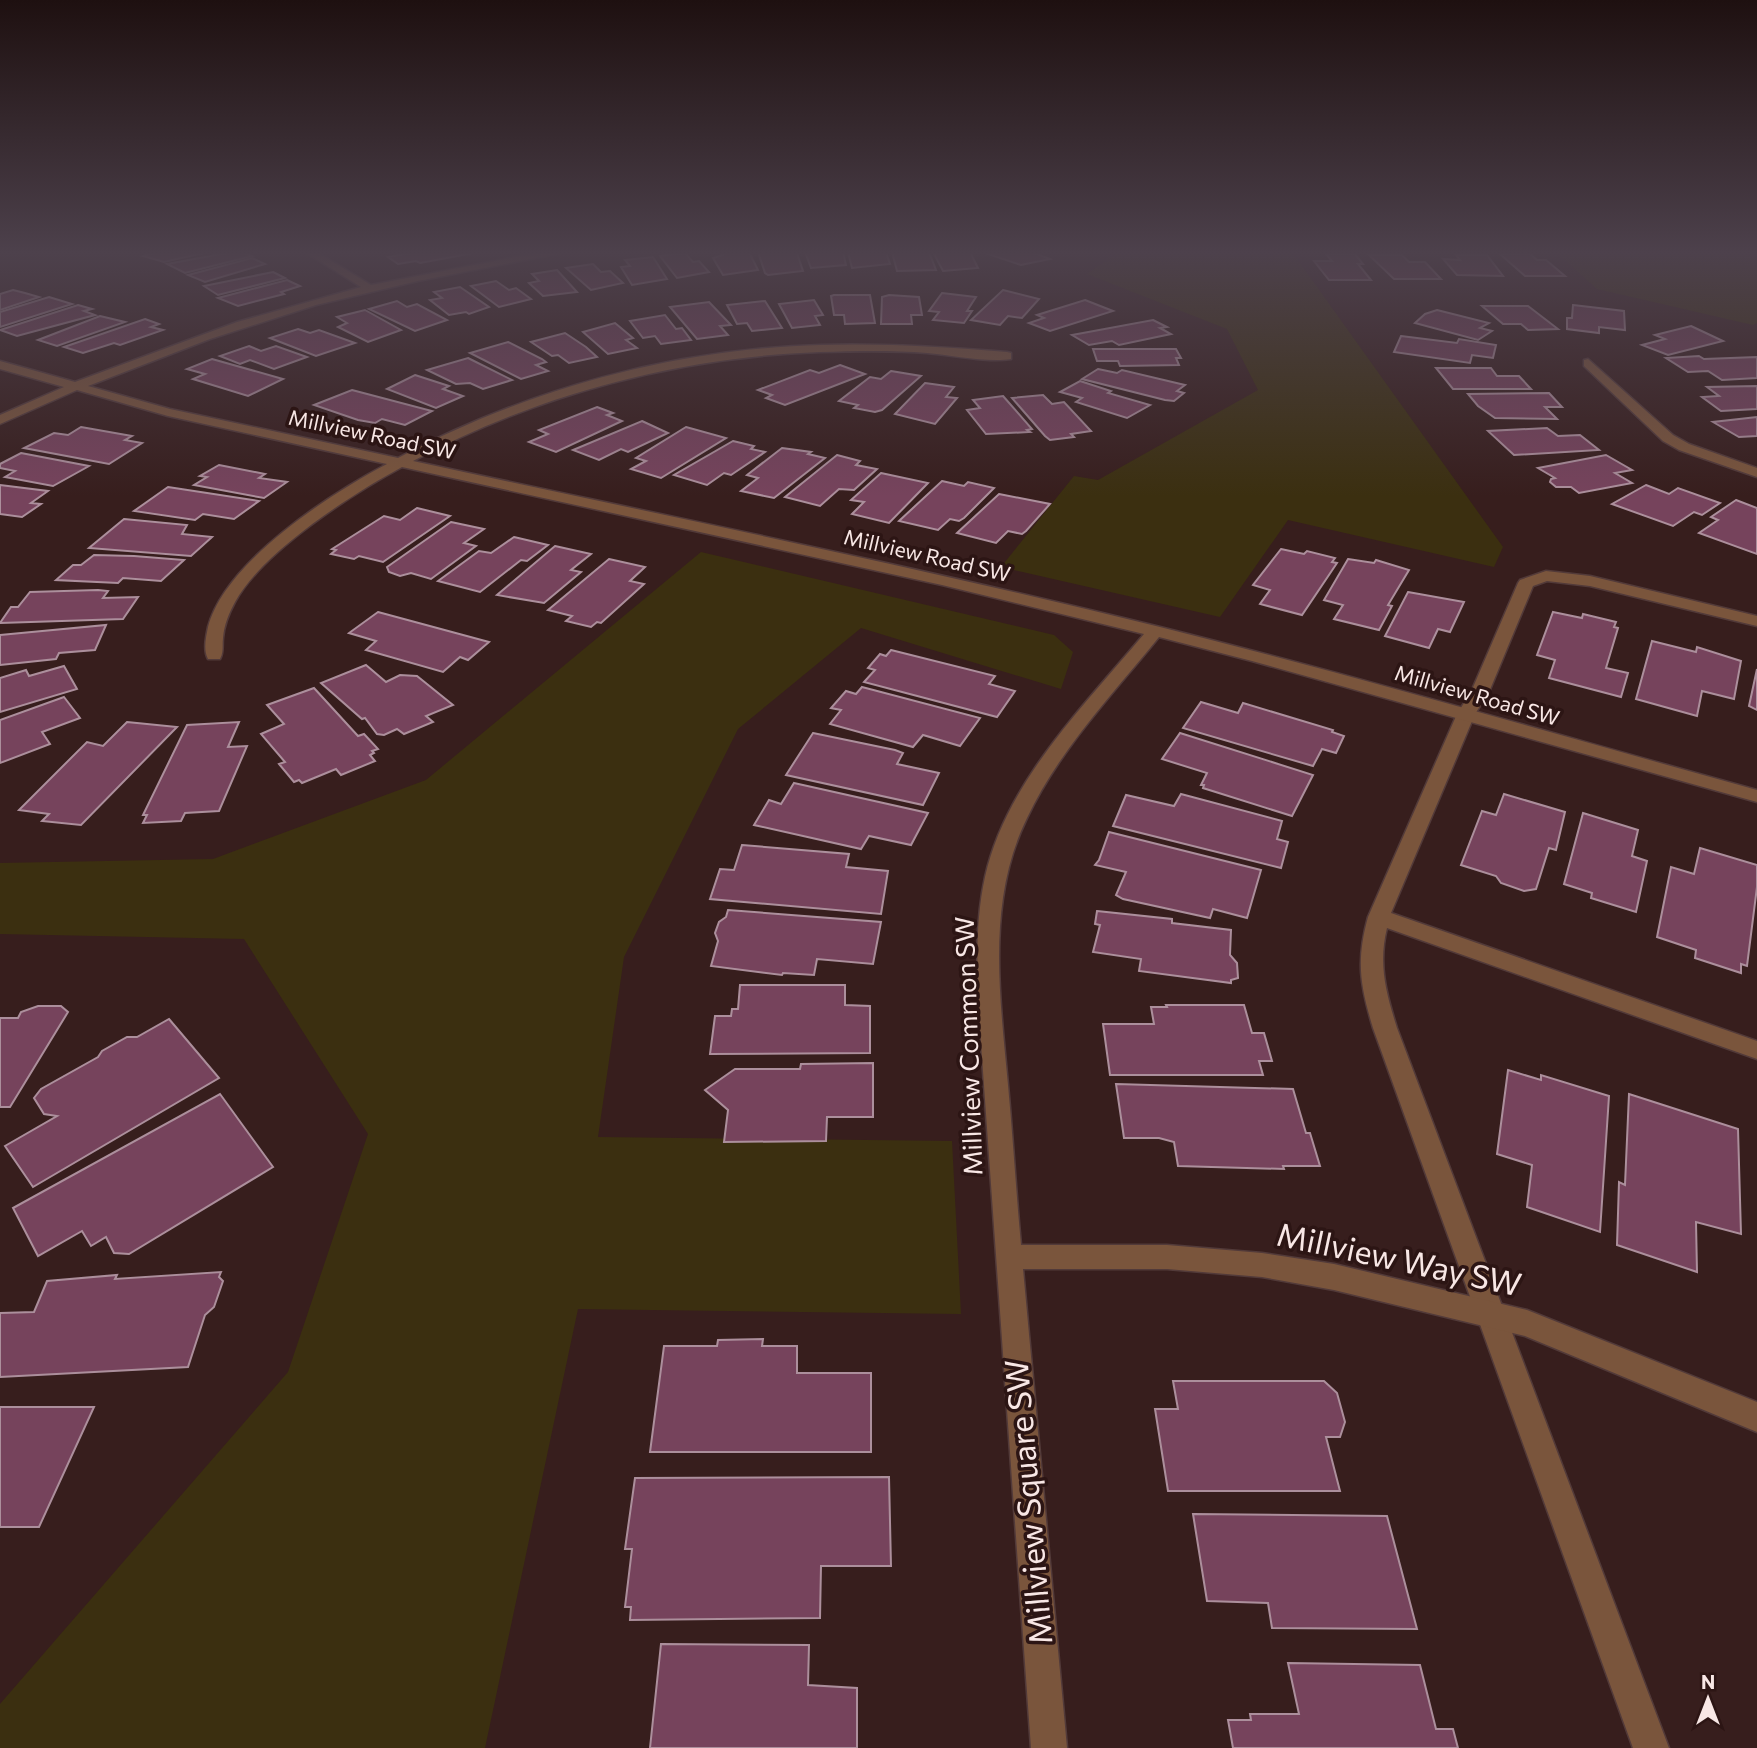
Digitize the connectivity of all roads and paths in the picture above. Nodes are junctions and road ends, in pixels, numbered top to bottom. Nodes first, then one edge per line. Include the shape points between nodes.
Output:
1 (216, 334) edge
2 (1007, 356) dead end
3 (1588, 363) dead end
4 (0, 365) edge
5 (80, 386) junction
6 (0, 420) edge
7 (399, 462) junction
8 (1757, 473) edge
9 (1757, 621) edge
10 (1155, 631) junction
11 (214, 656) dead end
12 (1466, 714) junction
13 (1757, 796) edge
14 (1380, 917) junction
15 (1757, 1050) edge
16 (1009, 1257) junction
17 (1490, 1314) junction
18 (1757, 1418) edge
19 (1049, 1748) edge
20 (1651, 1748) edge

1 - 5 street
2 - 7 street via 905,346 836,346 680,364 603,381 496,415
3 - 8 street via 1668,438
4 - 5 street, Millview Road SW
5 - 6 street
5 - 7 street, Millview Road SW via 168,412
7 - 10 street, Millview Road SW
7 - 11 street via 318,513 248,573 220,614
9 - 12 street via 1590,581 1536,578 1526,583 1480,692
10 - 12 street, Millview Road SW
10 - 16 street, Millview Common SW via 1059,751 1027,800 1004,848 991,911 990,981
12 - 13 street, Millview Road SW
12 - 14 street
14 - 15 street
14 - 17 street via 1369,952 1369,974
16 - 17 street, Millview Way SW via 1167,1257 1262,1265
16 - 19 street, Millview Square SW
17 - 18 street, Millview Way SW via 1527,1323
17 - 20 street

